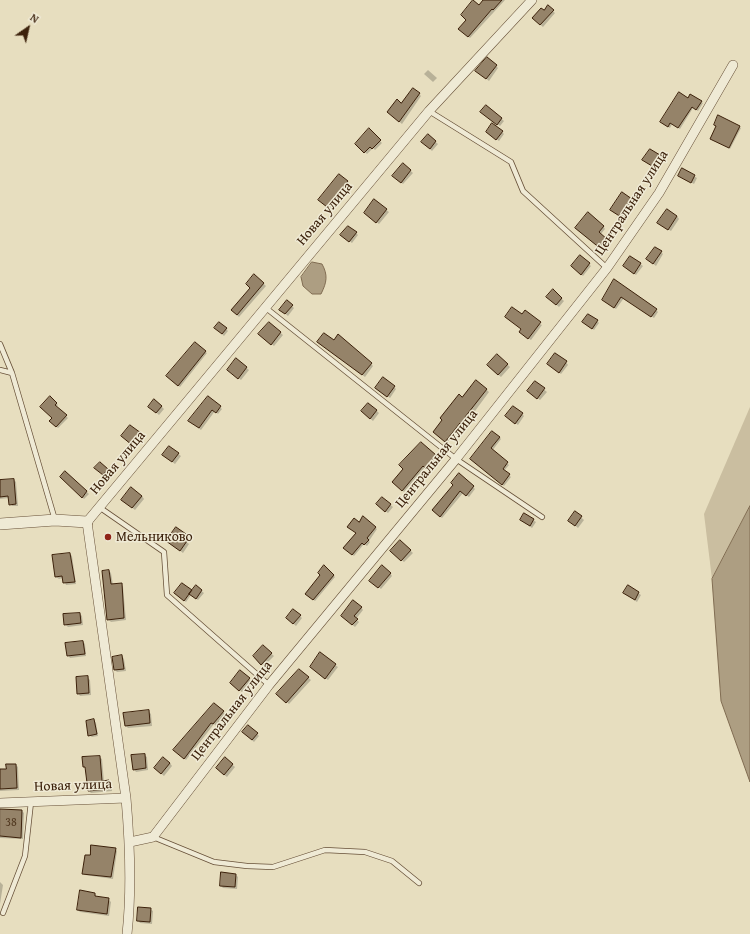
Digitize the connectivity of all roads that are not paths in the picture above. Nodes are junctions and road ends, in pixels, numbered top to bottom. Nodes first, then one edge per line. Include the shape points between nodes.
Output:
1 (532, 0) edge
2 (733, 64) dead end
3 (429, 111) junction
4 (607, 268) junction
5 (266, 308) junction
6 (0, 344) edge
7 (0, 370) edge
8 (12, 373) junction
9 (456, 459) junction
10 (99, 507) junction
11 (542, 517) dead end
12 (55, 520) junction
13 (87, 522) junction
14 (0, 524) edge
15 (269, 685) junction
16 (126, 798) junction
17 (31, 802) junction
18 (0, 803) edge
19 (153, 837) junction
20 (130, 842) junction
21 (419, 883) dead end
22 (3, 913) dead end
23 (127, 934) edge

1 - 3 street, Новая улица
2 - 4 street, Центральная улица via 658,193
3 - 4 lane via 511,162 523,191
3 - 5 street, Новая улица
4 - 9 street, Центральная улица
5 - 9 lane
5 - 10 street, Новая улица
6 - 8 lane
7 - 8 lane
8 - 12 lane
9 - 11 lane
9 - 15 street, Центральная улица
10 - 13 street, Новая улица
10 - 15 lane via 164,552 167,595
12 - 13 street
12 - 14 street
13 - 16 street, Новая улица
15 - 19 street, Центральная улица
16 - 17 street, Новая улица
16 - 20 street
17 - 18 street, Новая улица
17 - 22 lane via 25,856
19 - 20 street
19 - 21 lane via 214,862 246,866 273,866 325,850 365,852 392,861
20 - 23 street

